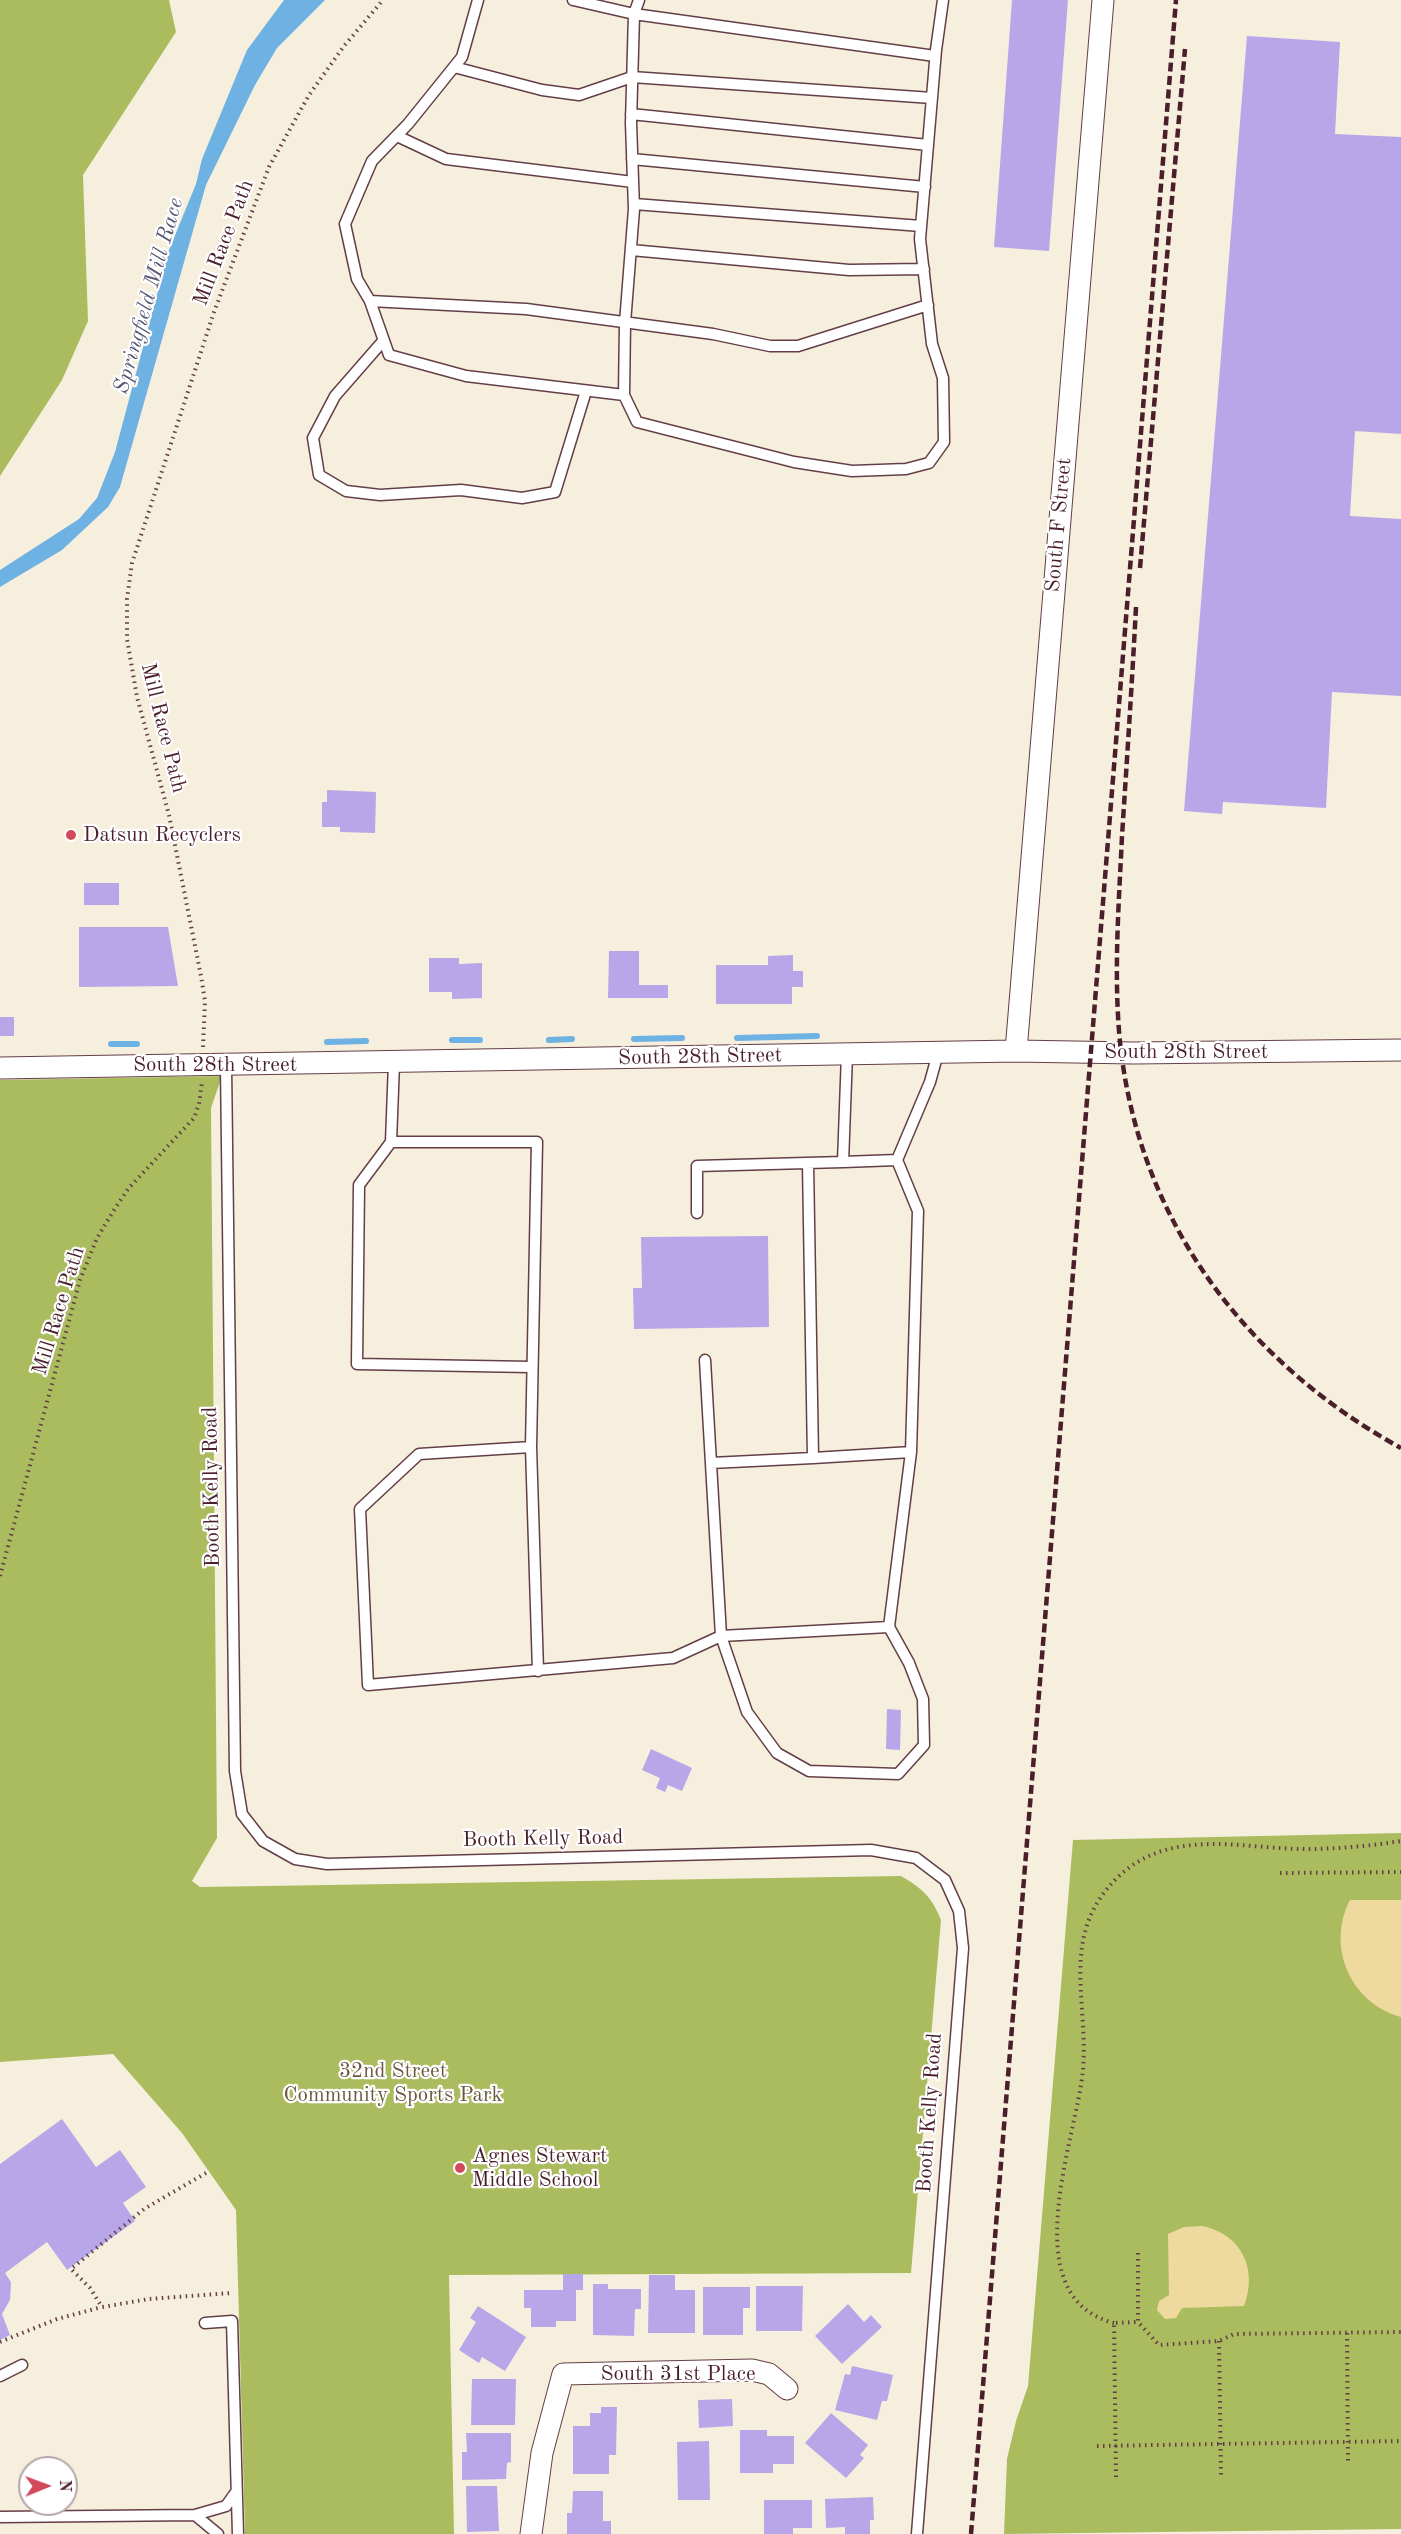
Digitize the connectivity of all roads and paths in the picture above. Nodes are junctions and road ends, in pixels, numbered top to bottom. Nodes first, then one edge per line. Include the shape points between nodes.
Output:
1 (383, 0) edge
2 (478, 0) edge
3 (573, 0) edge
4 (639, 0) edge
5 (943, 0) edge
6 (1103, 0) edge
7 (634, 14) junction
8 (935, 56) junction
9 (454, 67) junction
10 (632, 77) junction
11 (932, 98) junction
12 (631, 114) junction
13 (397, 136) junction
14 (928, 145) junction
15 (632, 159) junction
16 (633, 182) junction
17 (924, 187) junction
18 (634, 204) junction
19 (921, 226) junction
20 (631, 250) junction
21 (924, 269) junction
22 (370, 301) junction
23 (928, 305) junction
24 (625, 323) junction
25 (383, 340) junction
26 (586, 391) junction
27 (624, 395) junction
28 (1401, 1050) edge
29 (1016, 1051) junction
30 (938, 1053) junction
31 (847, 1054) junction
32 (394, 1063) junction
33 (203, 1065) junction
34 (226, 1066) junction
35 (0, 1068) edge
36 (391, 1142) junction
37 (897, 1160) junction
38 (843, 1162) junction
39 (808, 1163) junction
40 (697, 1213) dead end
41 (705, 1360) dead end
42 (531, 1367) junction
43 (531, 1447) junction
44 (911, 1452) junction
45 (813, 1458) junction
46 (711, 1463) junction
47 (0, 1576) edge
48 (889, 1627) junction
49 (721, 1636) junction
50 (538, 1671) junction
51 (1401, 1841) edge
52 (1401, 1872) edge
53 (1280, 1873) dead end
54 (206, 2173) dead end
55 (1138, 2253) dead end
56 (231, 2293) dead end
57 (102, 2307) junction
58 (1138, 2322) junction
59 (205, 2323) dead end
60 (1114, 2323) junction
61 (1401, 2332) edge
62 (1347, 2333) junction
63 (1219, 2341) junction
64 (0, 2342) edge
65 (22, 2365) dead end
66 (0, 2376) edge
67 (787, 2389) dead end
68 (1401, 2441) edge
69 (1349, 2442) junction
70 (1220, 2444) junction
71 (1097, 2446) dead end
72 (1116, 2446) junction
73 (1348, 2463) dead end
74 (1221, 2475) dead end
75 (1116, 2476) dead end
76 (236, 2492) junction
77 (195, 2515) junction
78 (0, 2517) edge
79 (218, 2534) edge
80 (238, 2534) edge
81 (531, 2534) edge
82 (917, 2534) edge

1 - 33 path, Mill Race Path via 309,95 269,167 214,312 132,563 127,639 169,815 201,976 205,1001
2 - 9 lane via 462,57
3 - 7 lane
4 - 7 lane
5 - 8 lane
6 - 29 street, South F Street
7 - 8 lane
7 - 10 lane
8 - 11 lane
9 - 10 lane via 542,90 579,95
9 - 13 lane
10 - 11 lane
10 - 12 lane
11 - 14 lane
12 - 14 lane
12 - 15 lane
13 - 16 lane via 446,159
13 - 22 lane via 372,161 345,224 357,279
14 - 17 lane
15 - 16 lane
15 - 17 lane
16 - 18 lane
17 - 19 lane
18 - 19 lane
18 - 20 lane
19 - 21 lane
20 - 21 lane via 849,270
20 - 24 lane
21 - 23 lane
22 - 24 lane via 526,309
22 - 25 lane
23 - 24 lane via 798,346 770,346
23 - 27 lane via 943,378 944,442 929,463 906,469 852,471 794,462 637,422
24 - 27 lane
25 - 26 lane via 389,355 466,376
25 - 26 lane via 336,396 313,438 319,475 346,491 380,495 461,490 522,498 555,492
26 - 27 lane
28 - 29 street, South 28th Street
29 - 30 street, South 28th Street
30 - 31 street, South 28th Street
30 - 37 lane
31 - 32 street, South 28th Street
31 - 38 lane
32 - 34 street, South 28th Street
32 - 36 lane
33 - 34 street, South 28th Street
33 - 35 street, South 28th Street
33 - 47 path, Mill Race Path via 201,1096 194,1118 128,1189 97,1238 80,1280
34 - 82 lane, Booth Kelly Road via 235,1771 242,1814 263,1841 295,1859 327,1864 872,1850 916,1858 945,1880 959,1911 963,1948
36 - 42 lane via 537,1142
36 - 42 lane via 359,1185 357,1364
37 - 38 lane
37 - 44 lane via 918,1211
38 - 39 lane
39 - 40 lane via 697,1166
39 - 45 lane
41 - 46 lane
42 - 43 lane
43 - 50 lane
43 - 50 lane via 419,1454 360,1509 369,1685
44 - 45 lane
44 - 48 lane
45 - 46 lane
46 - 49 lane
48 - 49 lane
48 - 49 lane via 923,1699 924,1745 898,1774 809,1771 777,1753 747,1712
49 - 50 lane via 673,1658
51 - 60 path via 1313,1849 1186,1844 1144,1858 1119,1876 1099,1904 1080,1956 1083,2069 1078,2107 1059,2182 1057,2226 1066,2284 1092,2315
52 - 53 path
54 - 57 path via 144,2209 71,2269
55 - 58 path
56 - 57 path via 178,2295
57 - 64 path via 57,2319
58 - 60 path
58 - 63 path via 1159,2345
59 - 76 lane via 232,2321
60 - 72 path
61 - 62 path
62 - 63 path via 1234,2334
62 - 69 path
63 - 70 path
65 - 66 lane
67 - 81 street, South 31st Place via 769,2374 752,2370 563,2374 542,2453
68 - 69 path
69 - 70 path
69 - 73 path
70 - 72 path
70 - 74 path
71 - 72 path
72 - 75 path
76 - 77 lane via 226,2506
76 - 80 lane
77 - 78 lane
77 - 79 lane

